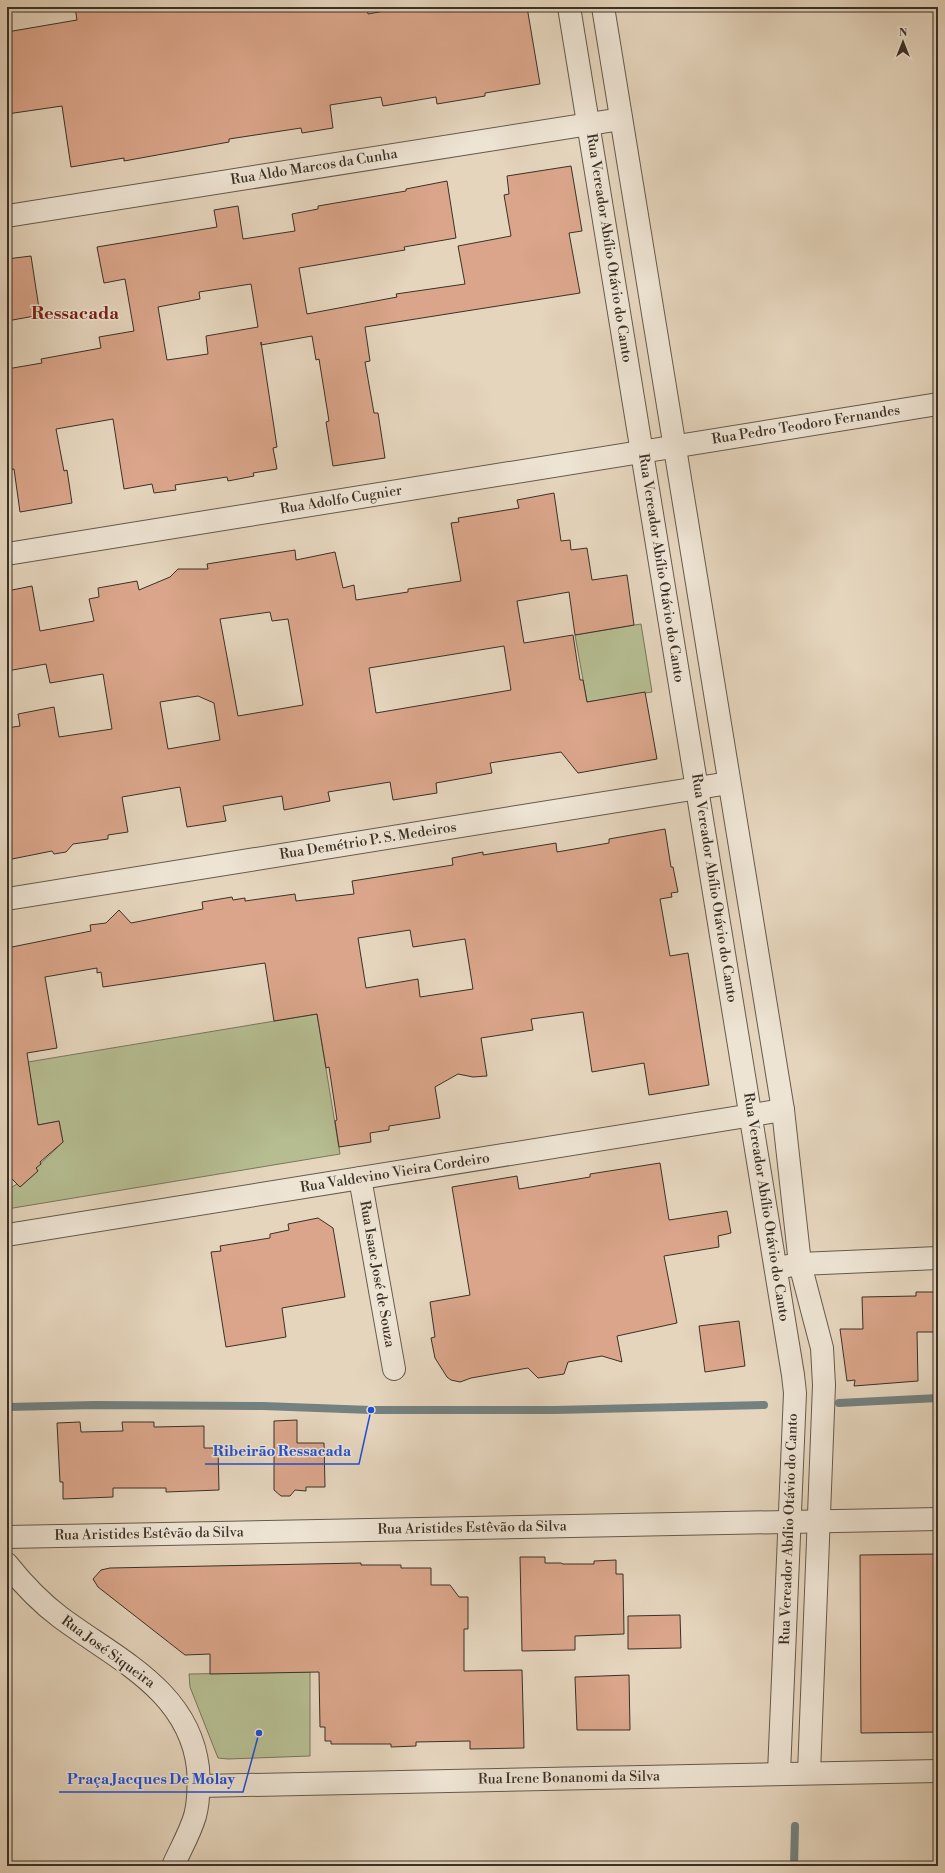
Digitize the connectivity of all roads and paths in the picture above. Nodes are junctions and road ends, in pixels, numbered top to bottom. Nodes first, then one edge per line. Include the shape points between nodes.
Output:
1 (569, 7) edge
2 (603, 7) edge
3 (621, 118) junction
4 (588, 124) junction
5 (7, 216) edge
6 (938, 404) edge
7 (674, 446) junction
8 (642, 450) junction
9 (7, 554) edge
10 (730, 783) junction
11 (698, 788) junction
12 (7, 899) edge
13 (783, 1110) junction
14 (751, 1115) junction
15 (360, 1178) junction
16 (7, 1235) edge
17 (938, 1258) edge
18 (800, 1264) junction
19 (776, 1268) junction
20 (394, 1369) dead end
21 (938, 1518) edge
22 (789, 1521) junction
23 (819, 1521) junction
24 (7, 1537) edge
25 (7, 1564) edge
26 (938, 1771) edge
27 (809, 1773) junction
28 (779, 1774) junction
29 (200, 1786) junction
30 (173, 1866) edge

1 - 4 street, Rua Vereador Abílio Otávio do Canto
2 - 3 street, Rua Vereador Abílio Otávio do Canto
3 - 4 street, Rua Aldo Marcos da Cunha
3 - 7 street, Rua Vereador Abílio Otávio do Canto
4 - 5 street, Rua Aldo Marcos da Cunha
4 - 8 street, Rua Vereador Abílio Otávio do Canto
6 - 7 street, Rua Pedro Teodoro Fernandes
7 - 8 street, Rua Adolfo Cugnier
7 - 10 street, Rua Vereador Abílio Otávio do Canto
8 - 9 street, Rua Adolfo Cugnier
8 - 11 street, Rua Vereador Abílio Otávio do Canto
10 - 11 street, Rua Demétrio P. S. Medeiros
10 - 13 street, Rua Vereador Abílio Otávio do Canto
11 - 12 street, Rua Demétrio P. S. Medeiros
11 - 14 street, Rua Vereador Abílio Otávio do Canto
13 - 14 street, Rua Valdevino Vieira Cordeiro
13 - 18 street, Rua Vereador Abílio Otávio do Canto
14 - 15 street, Rua Valdevino Vieira Cordeiro
14 - 19 street, Rua Vereador Abílio Otávio do Canto
15 - 16 street, Rua Valdevino Vieira Cordeiro
15 - 20 street, Rua Isaac José de Souza
17 - 18 street
18 - 19 street
18 - 23 street, Rua Vereador Abílio Otávio do Canto via 822,1348 824,1385
19 - 22 street, Rua Vereador Abílio Otávio do Canto via 795,1393
21 - 23 street, Rua Aristides Estêvão da Silva
22 - 23 street, Rua Aristides Estêvão da Silva
22 - 24 street, Rua Aristides Estêvão da Silva
22 - 28 street, Rua Vereador Abílio Otávio do Canto
23 - 27 street, Rua Vereador Abílio Otávio do Canto
25 - 29 street, Rua José Siqueira via 36,1598 142,1674 163,1693 183,1722 196,1754
26 - 27 street, Rua Irene Bonanomi da Silva
27 - 28 street, Rua Irene Bonanomi da Silva
28 - 29 street, Rua Irene Bonanomi da Silva
29 - 30 street, Rua José Siqueira via 195,1816

